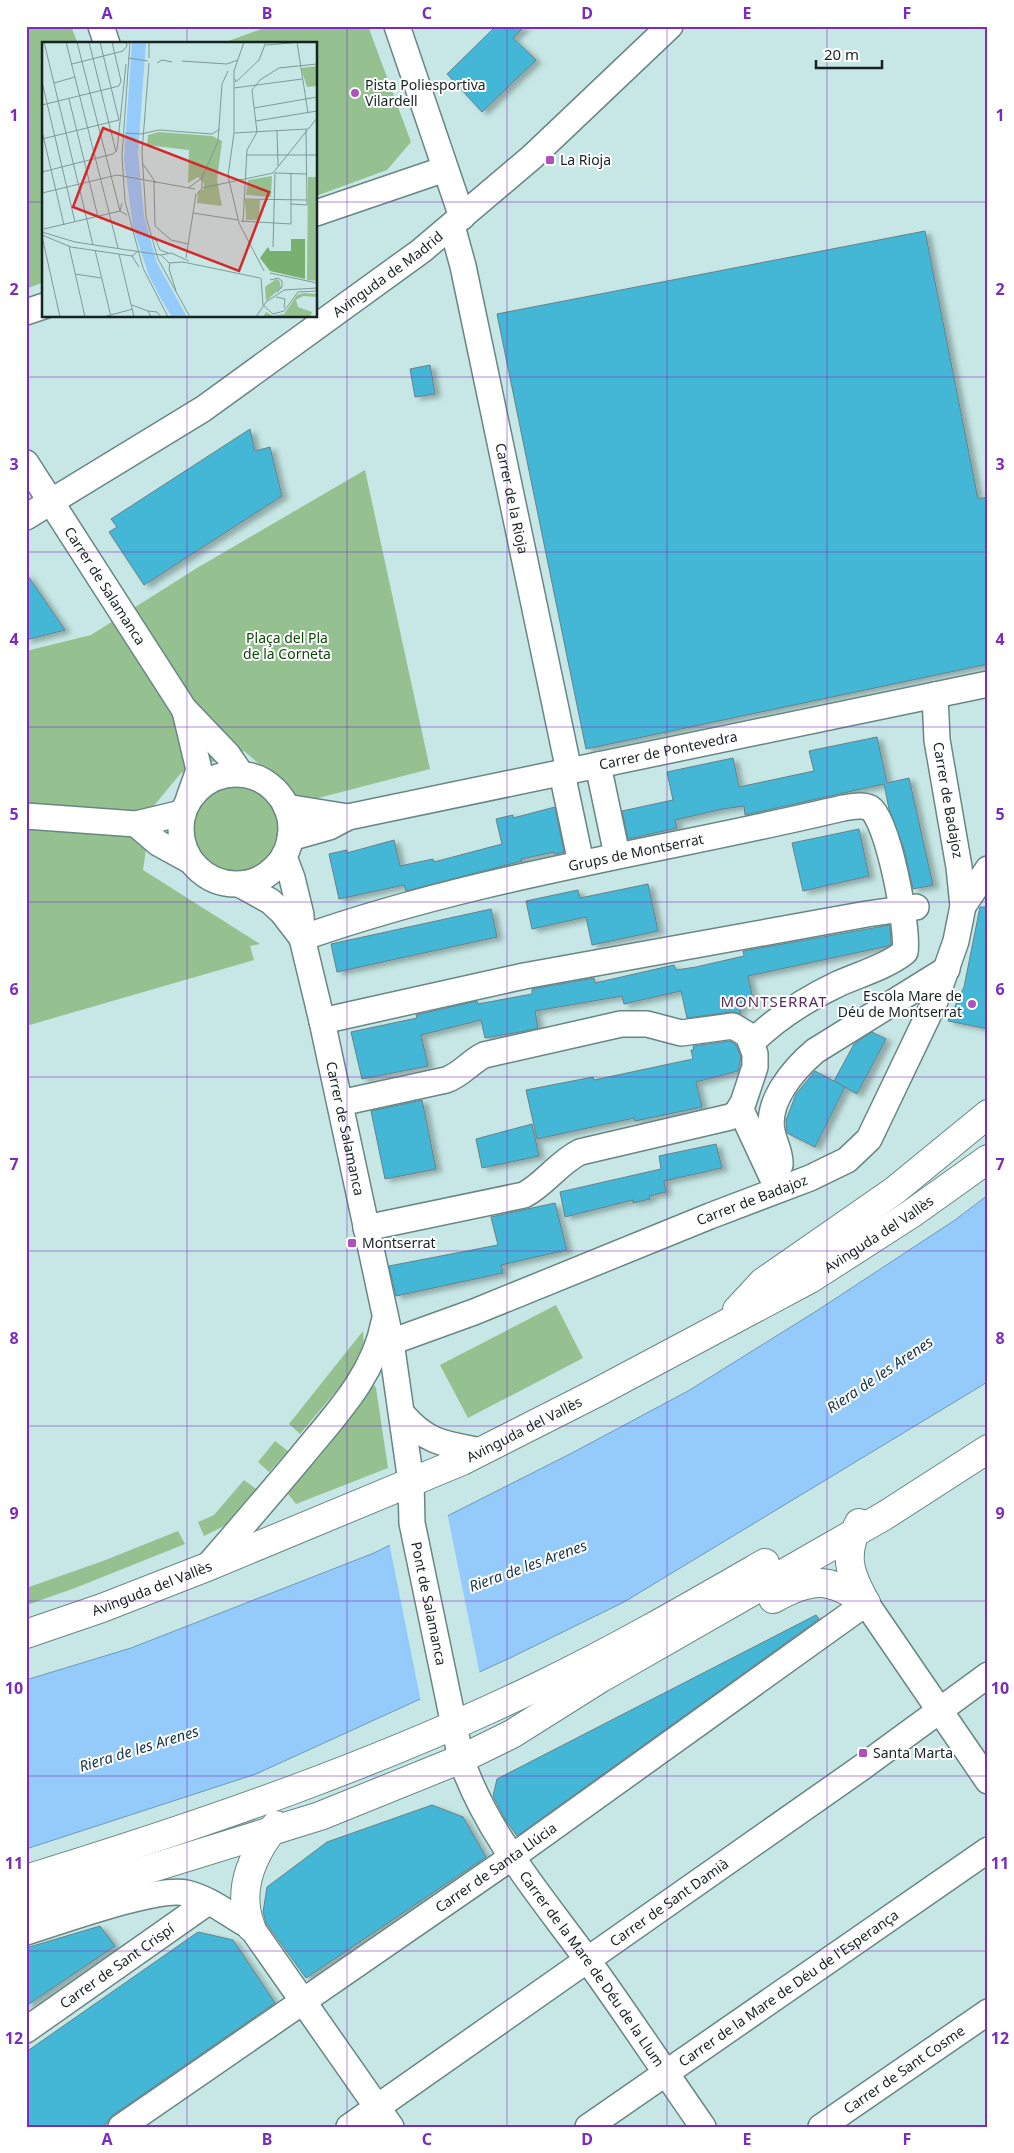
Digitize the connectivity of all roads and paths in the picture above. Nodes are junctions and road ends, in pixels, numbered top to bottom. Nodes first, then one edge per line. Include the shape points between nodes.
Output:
1 (101, 26) edge
2 (397, 26) edge
3 (670, 26) edge
4 (106, 42) edge
5 (446, 169) junction
6 (318, 213) edge
7 (457, 222) junction
8 (42, 307) edge
9 (26, 312) edge
10 (26, 463) edge
11 (52, 504) junction
12 (26, 517) edge
13 (988, 684) edge
14 (935, 695) junction
15 (184, 709) junction
16 (598, 765) junction
17 (566, 772) junction
18 (241, 774) junction
19 (186, 806) junction
20 (286, 807) junction
21 (26, 816) edge
22 (348, 817) junction
23 (136, 824) junction
24 (287, 848) junction
25 (617, 855) junction
26 (189, 860) junction
27 (581, 863) junction
28 (988, 869) edge
29 (241, 885) junction
30 (988, 900) edge
31 (963, 906) junction
32 (909, 908) junction
33 (302, 938) junction
34 (947, 969) junction
35 (322, 1021) junction
36 (752, 1042) junction
37 (340, 1103) junction
38 (740, 1108) junction
39 (988, 1114) edge
40 (988, 1159) edge
41 (775, 1182) junction
42 (366, 1228) junction
43 (725, 1324) junction
44 (388, 1331) junction
45 (403, 1416) junction
46 (988, 1430) edge
47 (988, 1449) edge
48 (482, 1451) junction
49 (411, 1482) junction
50 (877, 1500) junction
51 (853, 1534) junction
52 (207, 1567) junction
53 (866, 1603) junction
54 (26, 1634) edge
55 (988, 1675) edge
56 (938, 1710) junction
57 (453, 1715) junction
58 (512, 1734) junction
59 (460, 1759) junction
60 (324, 1779) junction
61 (988, 1781) edge
62 (269, 1832) junction
63 (988, 1850) edge
64 (512, 1857) junction
65 (26, 1879) edge
66 (208, 1902) junction
67 (26, 1907) edge
68 (250, 1927) junction
69 (26, 1932) edge
70 (587, 1960) junction
71 (304, 2003) junction
72 (988, 2012) edge
73 (26, 2030) edge
74 (666, 2073) junction
75 (377, 2107) junction
76 (121, 2127) edge
77 (349, 2127) edge
78 (392, 2127) edge
79 (588, 2127) edge
80 (703, 2127) edge
81 (821, 2127) edge

1 - 4 street
2 - 5 street, Carrer de la Rioja
3 - 7 street, Avinguda de Madrid via 532,157
5 - 6 street
5 - 7 street, Carrer de la Rioja
7 - 11 street, Avinguda de Madrid via 203,409
7 - 17 street, Carrer de la Rioja via 465,276
8 - 9 street
10 - 11 street, Carrer de Salamanca
11 - 12 street, Avinguda de Madrid
11 - 15 street, Carrer de Salamanca
13 - 14 street, Carrer de Pontevedra
14 - 16 street, Carrer de Pontevedra
14 - 31 street, Carrer de Badajoz via 937,740
15 - 18 street, Carrer de Salamanca via 228,755
15 - 19 street, Carrer de Salamanca via 199,770
16 - 17 street, Carrer de Pontevedra
16 - 25 street
17 - 22 street, Carrer de Pontevedra
17 - 27 street, Carrer de la Rioja
18 - 19 street via 211,779 199,788
18 - 20 street via 268,784
19 - 23 street
19 - 26 street via 181,837
20 - 22 street, Carrer de Pontevedra
20 - 24 street via 291,822
21 - 23 street
22 - 24 street, Carrer de Pontevedra
23 - 26 street via 158,843
24 - 29 street via 273,871
24 - 33 street, Carrer de Salamanca via 302,915
25 - 27 street, Grups de Montserrat
25 - 32 street, Grups de Montserrat via 859,806 870,808 878,818
26 - 29 street via 206,876 229,885
27 - 33 street, Grups de Montserrat via 409,904
28 - 31 street
29 - 33 street, Carrer de Salamanca via 270,901
30 - 31 street
31 - 34 street, Carrer de Badajoz
32 - 35 street via 524,976
32 - 36 street, Grups de Montserrat via 905,952 813,996 769,1026
33 - 35 street, Carrer de Salamanca
34 - 41 street, Carrer de Badajoz via 869,1139 859,1152 837,1166
34 - 41 street via 815,1051 796,1069 773,1112 772,1131 781,1158
35 - 37 street, Carrer de Salamanca
36 - 37 street via 743,1030 733,1026 680,1033 647,1024 620,1024 484,1055 446,1080
36 - 38 street via 755,1067
37 - 42 street, Carrer de Salamanca
38 - 41 street
38 - 42 street via 730,1117 580,1152 524,1195
39 - 43 main road via 894,1190 763,1282
40 - 43 main road, Avinguda del Vallès via 911,1214 810,1279
41 - 44 street, Carrer de Badajoz via 710,1216 466,1315
42 - 44 street, Carrer de Salamanca
43 - 48 main road, Avinguda del Vallès
44 - 45 street, Carrer de Salamanca
44 - 52 street, Carrer de Salamanca via 348,1400
45 - 48 street via 417,1432 438,1443
45 - 49 street, Carrer de Salamanca
46 - 50 main road
47 - 51 main road
48 - 49 main road, Avinguda del Vallès
49 - 52 main road, Avinguda del Vallès
49 - 57 street, Pont de Salamanca via 412,1523
50 - 51 main road via 861,1517
50 - 57 main road via 575,1668
51 - 53 main road via 849,1563 854,1582
51 - 58 main road via 601,1678
52 - 54 main road, Avinguda del Vallès
53 - 56 street
53 - 58 main road via 836,1586 816,1582 796,1586 549,1721
53 - 64 street, Carrer de Santa Llúcia
55 - 56 street, Carrer de Sant Damià
56 - 61 street
56 - 70 street, Carrer de Sant Damià via 861,1768
57 - 59 street, Carrer de la Mare de Déu de la Llum
57 - 60 main road
58 - 59 main road
59 - 62 main road via 329,1812
59 - 64 street, Carrer de la Mare de Déu de la Llum via 473,1793
60 - 62 main road via 290,1808
60 - 65 main road
62 - 67 main road
62 - 68 main road via 244,1884
63 - 74 street, Carrer de la Mare de Déu de l'Esperança
64 - 70 street, Carrer de la Mare de Déu de la Llum
64 - 71 street, Carrer de Santa Llúcia
66 - 68 street via 223,1908
66 - 69 street via 186,1893 168,1892
66 - 73 street, Carrer de Sant Crispí
68 - 71 street
70 - 74 street, Carrer de la Mare de Déu de la Llum
70 - 75 street, Carrer de Sant Damià
71 - 75 street
71 - 76 street, Carrer de Santa Llúcia
72 - 81 street, Carrer de Sant Cosme
74 - 79 street, Carrer de la Mare de Déu de l'Esperança
74 - 80 street, Carrer de la Mare de Déu de la Llum
75 - 77 street, Carrer de Sant Damià
75 - 78 street

